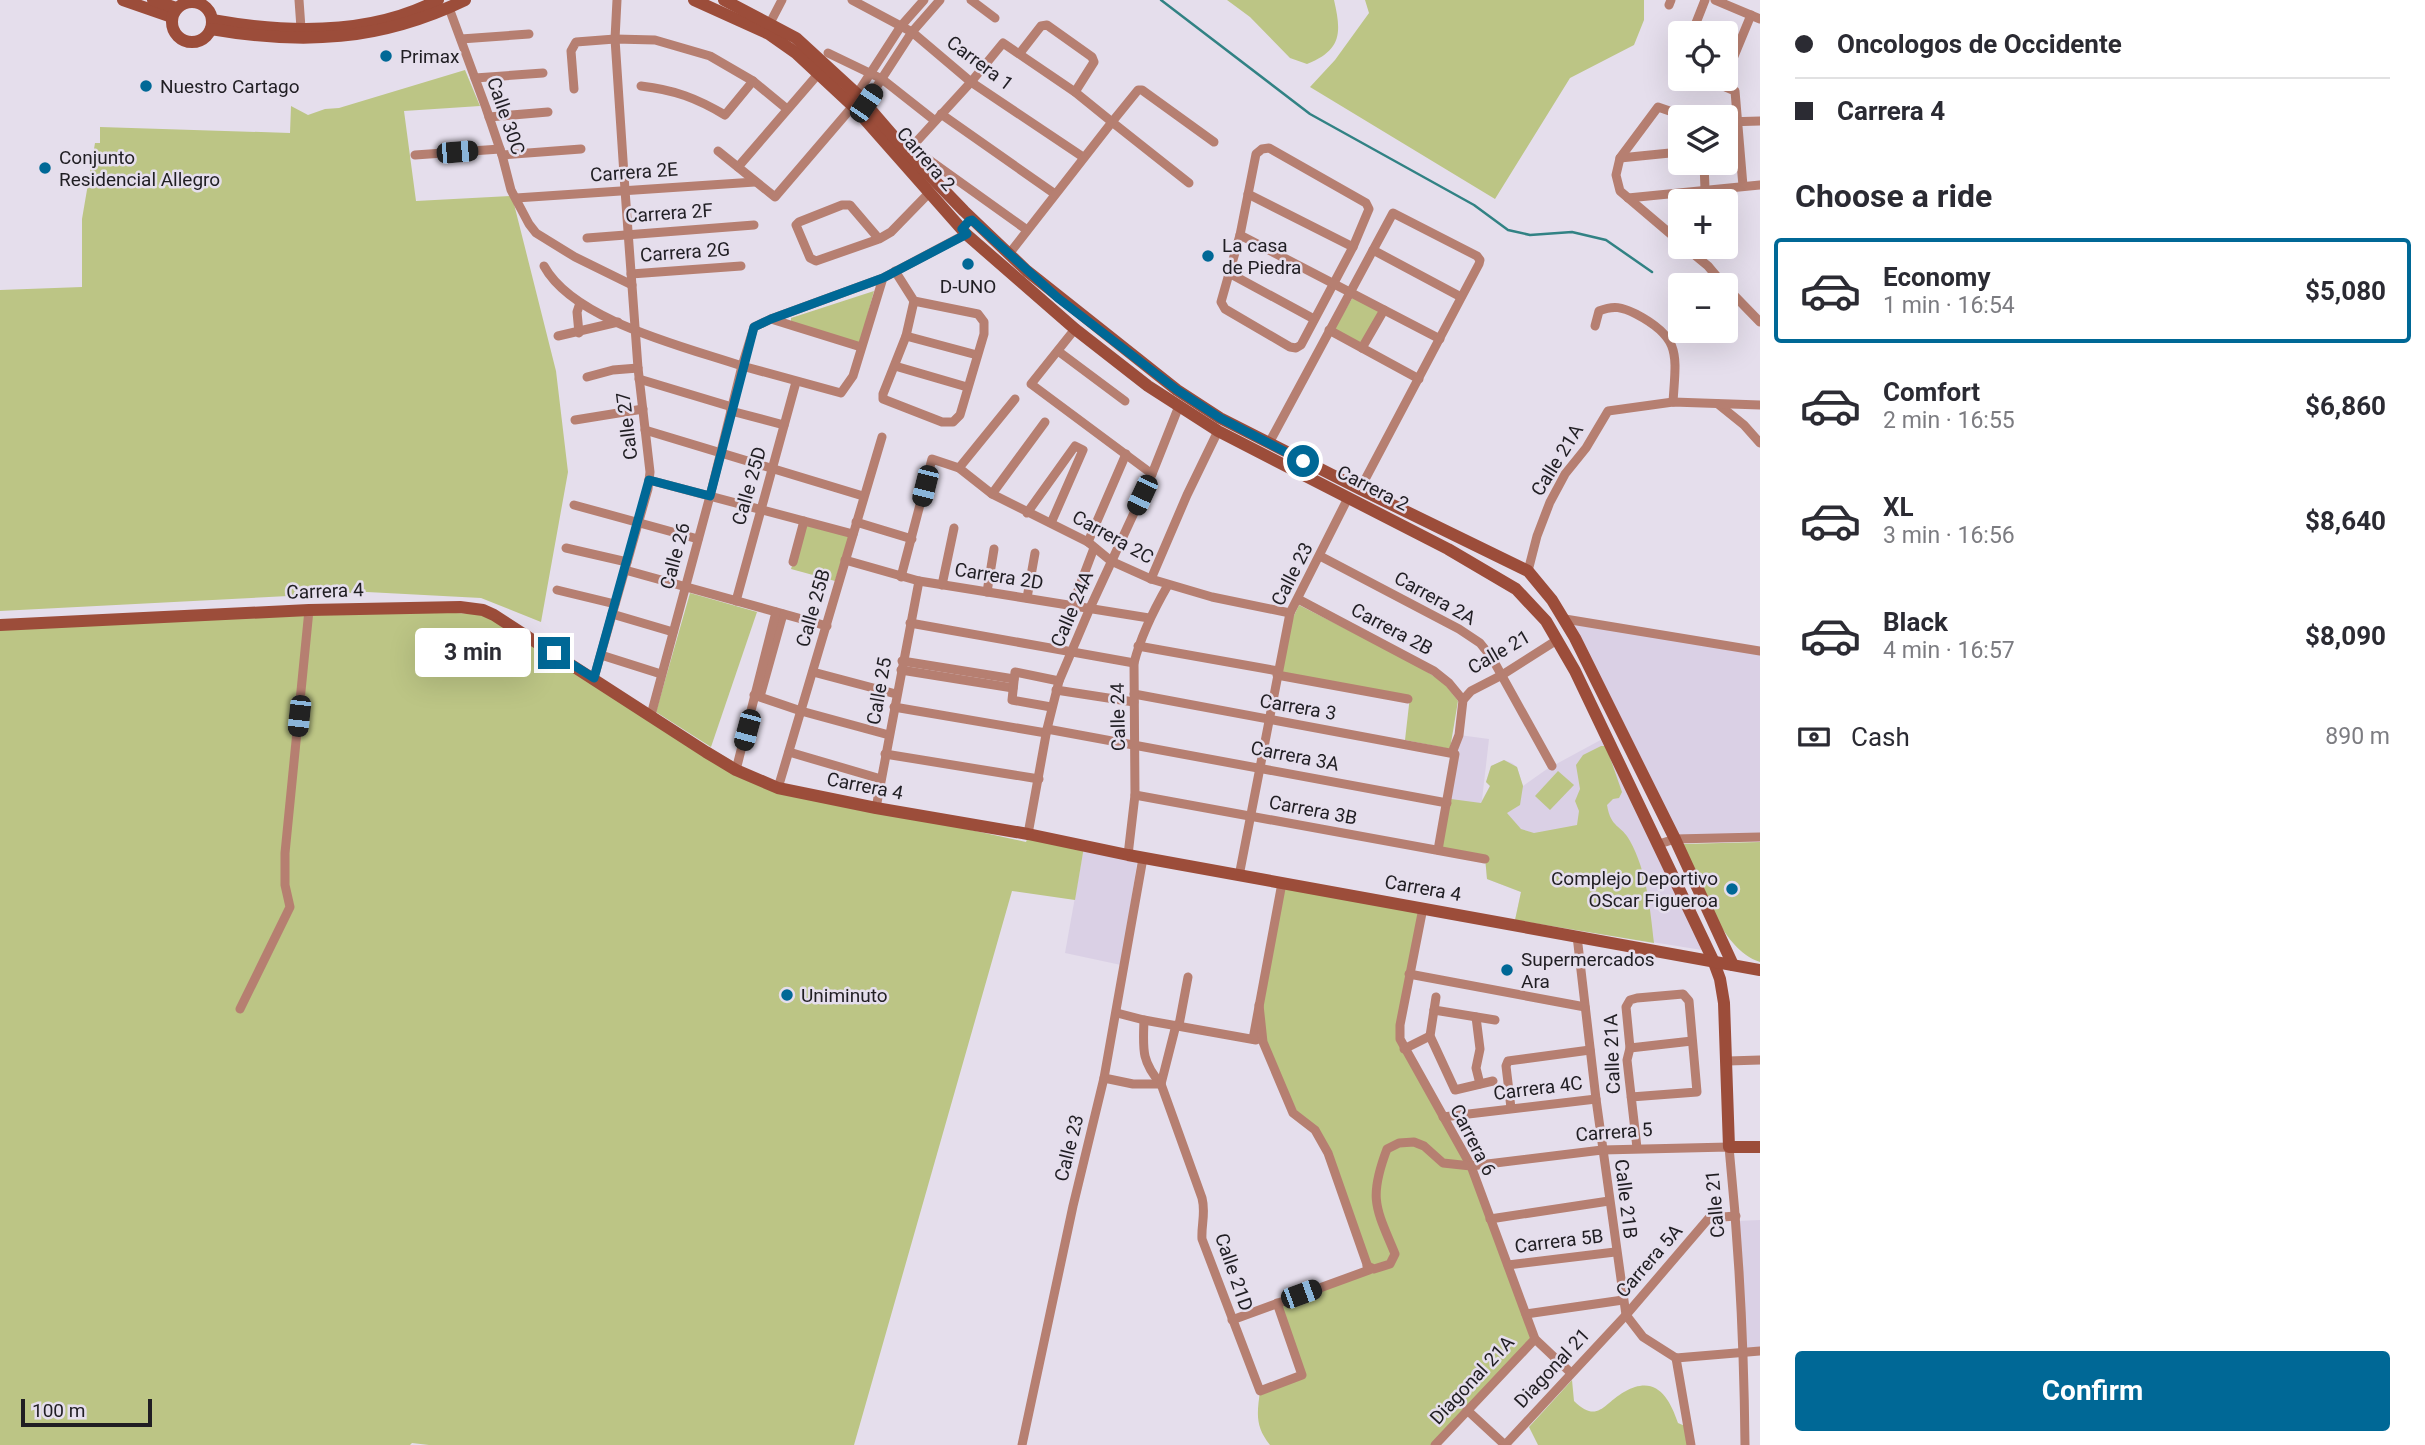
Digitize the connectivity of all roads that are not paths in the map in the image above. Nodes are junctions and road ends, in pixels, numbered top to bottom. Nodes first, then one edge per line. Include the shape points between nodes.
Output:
1 (123, 0) edge
2 (153, 0) edge
3 (299, 0) edge
4 (465, 0) edge
5 (617, 0) edge
6 (694, 0) edge
7 (724, 0) edge
8 (782, 0) edge
9 (852, 0) edge
10 (924, 0) edge
11 (940, 0) edge
12 (971, 0) edge
13 (1704, 0) edge
14 (1715, 0) edge
15 (199, 1) edge
16 (443, 4) edge
17 (413, 6) edge
18 (179, 7) edge
19 (1756, 17) edge
20 (995, 18) dead end
21 (1696, 21) edge
22 (770, 23) junction
23 (211, 24) junction
24 (901, 26) junction
25 (301, 28) junction
26 (912, 32) junction
27 (529, 34) dead end
28 (461, 39) junction
29 (615, 40) junction
30 (1738, 50) edge
31 (828, 53) dead end
32 (1020, 53) junction
33 (543, 73) dead end
34 (818, 73) junction
35 (870, 73) junction
36 (475, 78) junction
37 (882, 79) junction
38 (753, 81) junction
39 (971, 82) junction
40 (641, 86) dead end
41 (574, 89) dead end
42 (1075, 92) junction
43 (859, 101) junction
44 (787, 109) junction
45 (1668, 110) edge
46 (548, 112) dead end
47 (489, 117) junction
48 (938, 117) junction
49 (1760, 121) edge
50 (1112, 122) junction
51 (1738, 122) edge
52 (1738, 133) edge
53 (1213, 142) dead end
54 (581, 149) dead end
55 (909, 149) junction
56 (718, 151) dead end
57 (501, 152) junction
58 (1668, 153) edge
59 (415, 155) dead end
60 (1083, 157) junction
61 (1620, 158) junction
62 (738, 167) junction
63 (755, 182) junction
64 (1189, 183) dead end
65 (1760, 185) edge
66 (1743, 186) junction
67 (1714, 189) edge
68 (625, 190) junction
69 (929, 193) junction
70 (1055, 194) junction
71 (1248, 194) junction
72 (1668, 194) edge
73 (516, 198) junction
74 (1628, 198) junction
75 (968, 215) junction
76 (952, 219) junction
77 (754, 225) dead end
78 (1027, 230) junction
79 (964, 231) junction
80 (1668, 232) edge
81 (628, 233) junction
82 (1240, 235) junction
83 (587, 238) dead end
84 (879, 240) junction
85 (1353, 247) junction
86 (1373, 250) junction
87 (1009, 254) junction
88 (1700, 259) edge
89 (544, 266) dead end
90 (741, 266) dead end
91 (895, 271) junction
92 (1228, 273) junction
93 (1714, 273) edge
94 (631, 274) junction
95 (883, 278) junction
96 (1333, 283) junction
97 (632, 285) junction
98 (1350, 292) junction
99 (1461, 297) junction
100 (1738, 299) edge
101 (914, 301) junction
102 (580, 303) junction
103 (1384, 310) junction
104 (771, 319) junction
105 (1314, 319) junction
106 (618, 322) junction
107 (1760, 322) edge
108 (1595, 326) dead end
109 (1075, 329) junction
110 (636, 330) junction
111 (1329, 330) junction
112 (579, 333) junction
113 (906, 335) junction
114 (558, 336) dead end
115 (1440, 339) junction
116 (861, 347) junction
117 (1362, 348) junction
118 (1058, 351) junction
119 (977, 355) junction
120 (742, 366) junction
121 (894, 366) junction
122 (638, 368) junction
123 (586, 377) dead end
124 (639, 379) junction
125 (1419, 379) junction
126 (796, 382) junction
127 (967, 387) junction
128 (1015, 399) dead end
129 (1125, 401) dead end
130 (1673, 402) junction
131 (1715, 402) junction
132 (1760, 405) edge
133 (1180, 407) junction
134 (643, 409) junction
135 (732, 409) junction
136 (575, 420) dead end
137 (1045, 422) dead end
138 (784, 425) junction
139 (645, 430) junction
140 (1218, 431) junction
141 (881, 437) dead end
142 (1269, 443) junction
143 (1760, 443) edge
144 (721, 452) junction
145 (1126, 454) junction
146 (772, 468) junction
147 (959, 468) junction
148 (1153, 474) junction
149 (649, 480) junction
150 (1360, 489) junction
151 (992, 494) junction
152 (710, 496) junction
153 (863, 496) junction
154 (1348, 498) junction
155 (574, 505) dead end
156 (761, 509) junction
157 (1027, 513) junction
158 (638, 521) junction
159 (804, 521) junction
160 (856, 522) junction
161 (1051, 523) junction
162 (954, 528) dead end
163 (853, 534) junction
164 (698, 538) junction
165 (912, 539) junction
166 (1091, 545) junction
167 (566, 548) dead end
168 (994, 550) dead end
169 (1035, 553) dead end
170 (1320, 556) junction
171 (845, 560) junction
172 (1111, 561) junction
173 (793, 562) dead end
174 (626, 566) junction
175 (1528, 571) junction
176 (901, 577) junction
177 (1151, 579) junction
178 (919, 582) junction
179 (942, 585) junction
180 (1168, 585) junction
181 (685, 587) junction
182 (557, 590) dead end
183 (987, 592) junction
184 (1027, 598) junction
185 (1298, 599) junction
186 (736, 601) junction
187 (1072, 606) junction
188 (1090, 608) junction
189 (614, 609) junction
190 (309, 610) junction
191 (1290, 612) junction
192 (779, 613) junction
193 (1149, 618) junction
194 (1565, 619) junction
195 (910, 624) junction
196 (0, 625) edge
197 (827, 626) junction
198 (673, 632) junction
199 (1557, 640) junction
200 (1138, 646) junction
201 (1760, 651) edge
202 (1072, 653) junction
203 (601, 655) junction
204 (1134, 663) junction
205 (901, 665) junction
206 (813, 672) junction
207 (1278, 673) junction
208 (662, 674) junction
209 (1502, 676) junction
210 (594, 678) junction
211 (1014, 683) junction
212 (1058, 685) junction
213 (896, 694) junction
214 (757, 696) junction
215 (1134, 698) junction
216 (1408, 699) dead end
217 (1463, 700) junction
218 (894, 707) junction
219 (1051, 707) junction
220 (801, 711) junction
221 (650, 715) junction
222 (1269, 720) junction
223 (1046, 731) junction
224 (889, 735) junction
225 (1136, 744) junction
226 (789, 752) junction
227 (1454, 753) junction
228 (886, 754) junction
229 (1552, 766) dead end
230 (1261, 768) junction
231 (736, 770) junction
232 (881, 779) junction
233 (1039, 779) junction
234 (778, 788) junction
235 (1135, 795) junction
236 (1447, 803) junction
237 (876, 808) junction
238 (1253, 816) junction
239 (1028, 834) junction
240 (1760, 837) edge
241 (1675, 839) junction
242 (1659, 844) junction
243 (1438, 850) junction
244 (1128, 855) junction
245 (1143, 858) junction
246 (1485, 859) dead end
247 (1239, 876) junction
248 (1282, 883) junction
249 (1423, 908) junction
250 (1577, 936) junction
251 (1713, 960) junction
252 (1733, 965) junction
253 (1760, 970) edge
254 (1409, 974) junction
255 (1188, 977) dead end
256 (1436, 997) dead end
257 (1259, 1005) junction
258 (1585, 1007) junction
259 (240, 1009) dead end
260 (1434, 1010) junction
261 (1117, 1013) junction
262 (1476, 1017) junction
263 (1144, 1020) junction
264 (1494, 1020) dead end
265 (1177, 1025) junction
266 (1430, 1036) junction
267 (1253, 1039) junction
268 (1692, 1041) junction
269 (1263, 1042) junction
270 (1630, 1048) junction
271 (1404, 1049) junction
272 (1590, 1050) junction
273 (1760, 1060) edge
274 (1728, 1061) junction
275 (1104, 1078) junction
276 (1493, 1081) dead end
277 (1161, 1084) junction
278 (1480, 1084) junction
279 (1631, 1097) junction
280 (1595, 1098) junction
281 (1511, 1108) junction
282 (1443, 1118) junction
283 (1729, 1147) junction
284 (1760, 1147) edge
285 (1637, 1148) junction
286 (1602, 1150) junction
287 (1471, 1166) junction
288 (1609, 1201) junction
289 (1735, 1216) junction
290 (1490, 1219) junction
291 (1615, 1252) junction
292 (1508, 1265) junction
293 (1368, 1268) junction
294 (1623, 1300) junction
295 (1277, 1303) junction
296 (1526, 1314) junction
297 (1626, 1315) junction
298 (1232, 1320) junction
299 (1535, 1339) junction
300 (1760, 1351) edge
301 (1744, 1352) junction
302 (1676, 1358) junction
303 (1572, 1373) junction
304 (1467, 1410) junction
305 (1022, 1445) edge
306 (1435, 1445) edge
307 (1505, 1445) edge
308 (1691, 1445) edge
309 (1745, 1445) edge

1 - 18 main road
2 - 18 main road
3 - 25 street
4 - 16 main road
5 - 29 street, Calle 27
6 - 34 main road, Carrera 2 via 769,34
7 - 22 main road, Carrera 2
8 - 22 street
9 - 24 street, Carrera 1
10 - 24 street
11 - 26 street
12 - 20 street
13 - 21 street
14 - 19 street
15 - 18 main road
15 - 23 main road via 208,9
16 - 17 main road
16 - 23 main road via 408,24 356,35 250,36
16 - 28 street, Calle 30C
17 - 25 main road via 370,24
18 - 23 main road via 174,33 184,41 203,39
19 - 30 street
22 - 43 main road, Carrera 2 via 796,38
23 - 25 main road
24 - 26 street, Carrera 1
24 - 35 street
26 - 37 street
26 - 39 street, Carrera 1
27 - 28 street
28 - 36 street, Calle 30C
29 - 38 street via 655,40 710,56
29 - 41 street via 573,45
29 - 68 street, Calle 27
31 - 35 street
32 - 39 street via 1003,43
32 - 42 street
32 - 42 street via 1041,26 1047,25 1070,41 1094,62
33 - 36 street
34 - 43 main road, Carrera 2
34 - 44 street
35 - 37 street
35 - 43 street
36 - 47 street, Calle 30C
37 - 43 street
37 - 48 street
38 - 40 street via 725,115 698,99
38 - 44 street
39 - 48 street
39 - 60 street, Carrera 1
42 - 50 street
43 - 55 main road, Carrera 2
43 - 63 street via 775,197
43 - 69 main road, Carrera 2
44 - 62 street
45 - 61 street via 1658,107
46 - 47 street
47 - 57 street, Calle 30C
48 - 55 street
48 - 70 street
49 - 51 street
50 - 53 street via 1142,90
50 - 60 street
50 - 64 street
52 - 66 street
54 - 57 street
55 - 75 main road, Carrera 2
55 - 78 street
56 - 62 street
57 - 59 street
57 - 73 street, Calle 30C
58 - 61 street
60 - 70 street
61 - 74 street via 1616,174 1620,191
62 - 63 street
63 - 68 street, Carrera 2E
65 - 66 street
66 - 67 street
68 - 73 street, Carrera 2E
68 - 81 street, Calle 27
69 - 76 main road, Carrera 2
69 - 84 street
70 - 78 street
71 - 82 street
71 - 85 street
71 - 85 street via 1256,154 1269,148 1366,203 1369,209
72 - 74 street
73 - 97 street, Calle 30C via 536,233
74 - 80 street
75 - 76 main road
75 - 79 main road
75 - 87 main road, Carrera 2
76 - 79 main road, Carrera 2
77 - 81 street, Carrera 2F
78 - 87 street
79 - 91 street
79 - 109 main road, Carrera 2
81 - 83 street, Carrera 2F
81 - 94 street, Calle 27
82 - 92 street
82 - 96 street
84 - 84 street via 816,261 810,258 796,225 850,205
85 - 96 street
86 - 98 street
86 - 99 street
86 - 99 street via 1393,213 1477,256 1479,264
87 - 142 main road, Carrera 2 via 1177,390
88 - 93 street
89 - 102 street
90 - 94 street, Carrera 2G
91 - 95 street
91 - 101 street
92 - 105 street
92 - 105 street via 1222,306 1290,347 1301,345
94 - 97 street, Calle 27
95 - 104 street
95 - 116 street
96 - 98 street
96 - 105 street
97 - 110 street, Calle 27
98 - 103 street
98 - 111 street
99 - 115 street
100 - 107 street
101 - 113 street
101 - 119 street via 978,314 984,321 984,334
102 - 106 street
102 - 112 street
103 - 115 street
103 - 117 street
104 - 116 street
104 - 120 street, Calle 26 via 754,327
106 - 110 street
106 - 112 street
108 - 130 street via 1599,311 1609,307 1621,307 1659,326 1674,349
109 - 118 street
109 - 133 main road, Carrera 2
110 - 120 street
110 - 122 street, Calle 27
111 - 117 street
111 - 142 street
112 - 114 street
113 - 119 street
113 - 121 street
115 - 125 street
116 - 126 street via 853,376 841,393
117 - 125 street
118 - 129 street
118 - 145 street via 1031,384
119 - 127 street
120 - 126 street
120 - 135 street, Calle 26
121 - 127 street
121 - 127 street via 883,399 942,422 954,422 960,415
122 - 123 street
122 - 124 street, Calle 27
124 - 134 street, Calle 27
124 - 135 street
125 - 150 street
126 - 138 street, Calle 25D
128 - 147 street
130 - 131 street
130 - 175 street, Calle 21A via 1608,411 1550,502
131 - 132 street
131 - 143 street
133 - 140 main road, Carrera 2
133 - 148 street, Calle 24A
134 - 136 street
134 - 139 street, Calle 27
135 - 138 street
135 - 144 street, Calle 26
137 - 151 street
138 - 146 street, Calle 25D
139 - 144 street
139 - 149 street, Calle 27
140 - 154 main road, Carrera 2
140 - 177 street
141 - 153 street, Calle 25B
142 - 150 main road, Carrera 2
144 - 146 street
144 - 152 street, Calle 26
145 - 148 street
145 - 166 street
146 - 153 street
146 - 156 street, Calle 25D
147 - 151 street, Carrera 2C
147 - 165 street, Carrera 2C via 932,459
148 - 172 street, Calle 24A
149 - 152 street
149 - 158 street, Calle 27
150 - 175 main road, Carrera 2
151 - 157 street, Carrera 2C
152 - 156 street
152 - 164 street, Calle 26
153 - 160 street, Calle 25B
154 - 170 street, Calle 23
154 - 199 main road, Carrera 2 via 1516,589
155 - 158 street
156 - 159 street
156 - 186 street, Calle 25D
157 - 161 street, Carrera 2C
157 - 161 street via 1075,446 1083,450
158 - 164 street
158 - 174 street, Calle 27
159 - 163 street
159 - 173 street
160 - 163 street, Calle 25B
160 - 165 street
161 - 166 street, Carrera 2C
162 - 179 street
163 - 171 street, Calle 25B
164 - 181 street, Calle 26
165 - 176 street
166 - 172 street, Carrera 2C
166 - 187 street
167 - 174 street
168 - 183 street
169 - 184 street
170 - 185 street, Calle 23
170 - 209 street, Carrera 2A via 1472,638 1486,650
171 - 176 street, Carrera 2D
171 - 197 street, Calle 25B
172 - 177 street, Carrera 2C
172 - 188 street, Calle 24A
174 - 181 street
174 - 189 street, Calle 27
175 - 194 main road, Carrera 2
176 - 178 street, Carrera 2D
177 - 180 street, Carrera 2C
178 - 179 street, Carrera 2D
178 - 195 street, Calle 25
179 - 183 street, Carrera 2D
180 - 191 street, Carrera 2C
180 - 193 street, Calle 24
181 - 186 street
181 - 198 street, Calle 26
182 - 189 street
183 - 184 street, Carrera 2D
184 - 187 street, Carrera 2D
185 - 191 street, Calle 23
185 - 217 street, Carrera 2B via 1434,671
186 - 192 street
187 - 188 street, Carrera 2D
188 - 193 street, Carrera 2D
188 - 202 street, Calle 24A
189 - 198 street
189 - 203 street, Calle 27
190 - 196 main road, Carrera 4
190 - 210 main road, Carrera 4 via 483,610
190 - 259 street via 285,853 290,907
191 - 207 street, Calle 23
192 - 197 street
192 - 214 street
193 - 200 street, Calle 24
194 - 201 street
194 - 241 main road, Carrera 2
195 - 202 street
195 - 205 street, Calle 25
197 - 206 street, Calle 25B
198 - 208 street, Calle 26
199 - 209 street, Calle 21
199 - 242 main road, Carrera 2
200 - 204 street, Calle 24
200 - 207 street
202 - 204 street
202 - 212 street, Calle 24A
203 - 208 street
203 - 210 street, Calle 27
204 - 215 street, Calle 24
205 - 211 street
205 - 213 street, Calle 25
206 - 213 street
206 - 220 street, Calle 25B
207 - 216 street
207 - 222 street, Calle 23
208 - 221 street, Calle 26
209 - 217 street, Calle 21
209 - 229 street, Carrera 2A
210 - 221 main road, Carrera 4
211 - 212 street via 1015,672
211 - 219 street via 1012,700
212 - 215 street
212 - 219 street, Calle 24A
213 - 218 street, Calle 25
214 - 220 street
214 - 231 street
215 - 222 street, Carrera 3
215 - 225 street, Calle 24
217 - 227 street
218 - 223 street
218 - 224 street, Calle 25
219 - 223 street, Calle 24A
220 - 224 street
220 - 226 street, Calle 25B
221 - 231 main road, Carrera 4
222 - 227 street, Carrera 3
222 - 230 street, Calle 23
223 - 225 street
223 - 233 street, Calle 24A
224 - 228 street, Calle 25
225 - 230 street, Carrera 3A
225 - 235 street, Calle 24
226 - 232 street
226 - 234 street, Calle 25B
227 - 236 street
228 - 232 street, Calle 25
228 - 233 street
230 - 236 street, Carrera 3A
230 - 238 street, Calle 23
231 - 234 main road, Carrera 4
232 - 237 street, Calle 25
233 - 239 street, Calle 24A
234 - 237 main road, Carrera 4
235 - 238 street, Carrera 3B
235 - 244 street, Calle 24
236 - 243 street
237 - 239 main road, Carrera 4
238 - 243 street, Carrera 3B
238 - 247 street, Calle 23
239 - 244 main road, Carrera 4
240 - 241 street
241 - 242 street
241 - 252 main road, Carrera 2
242 - 251 main road, Carrera 2
243 - 246 street, Carrera 3B
244 - 245 main road, Carrera 4
245 - 247 main road, Carrera 4
245 - 261 street, Calle 23
247 - 248 main road, Carrera 4
248 - 249 main road, Carrera 4
248 - 257 street
249 - 250 main road, Carrera 4
249 - 254 street, Carrera 6
250 - 251 main road, Carrera 4
250 - 258 street, Calle 21B
251 - 252 main road, Carrera 4
251 - 274 main road, Calle 21 via 1724,1003
252 - 253 main road, Carrera 4
254 - 258 street
254 - 271 street, Carrera 6 via 1400,1025
255 - 265 street
256 - 260 street
257 - 267 street
257 - 269 street
258 - 272 street, Calle 21B
260 - 262 street
260 - 266 street
261 - 263 street
261 - 275 street, Calle 23
262 - 264 street
262 - 278 street
263 - 265 street
263 - 277 street, Calle 21D via 1143,1053
265 - 267 street
265 - 277 street
266 - 271 street
266 - 278 street via 1455,1090
267 - 269 street
268 - 270 street
268 - 270 street, Calle 21A via 1689,1001 1675,993 1630,1000 1626,1007
268 - 279 street via 1696,1092
269 - 293 street via 1293,1113 1315,1129 1328,1153
270 - 279 street, Calle 21A
271 - 282 street, Carrera 6
272 - 280 street, Calle 21B
272 - 281 street via 1508,1061
273 - 274 street
274 - 283 main road, Calle 21
275 - 277 street
275 - 305 street, Calle 23
276 - 278 street
277 - 298 street, Calle 21D via 1202,1198 1206,1212 1202,1239
279 - 285 street, Calle 21A
280 - 281 street, Carrera 4C
280 - 286 street, Calle 21B
281 - 282 street, Carrera 4C
282 - 287 street, Carrera 6
283 - 284 main road, Carrera 5
283 - 285 street, Carrera 5
283 - 289 street, Calle 21
285 - 286 street, Carrera 5
286 - 287 street, Carrera 5
286 - 288 street, Calle 21B
287 - 290 street, Carrera 6
287 - 293 street, Carrera 5 via 1443,1163 1414,1142 1387,1150 1375,1205 1395,1254 1390,1264
288 - 290 street
288 - 291 street, Calle 21B
289 - 297 street, Carrera 5A via 1709,1218
289 - 301 street, Calle 21
290 - 292 street, Carrera 6
291 - 292 street, Carrera 5B
291 - 294 street, Calle 21B
292 - 296 street, Carrera 6
293 - 295 street
294 - 296 street
294 - 297 street, Calle 21B
295 - 298 street
295 - 298 street, Calle 21D via 1302,1375 1260,1391
296 - 299 street, Carrera 6
297 - 302 street via 1643,1337
297 - 303 street, Diagonal 21
299 - 303 street, Carrera 6
299 - 304 street, Diagonal 21A
300 - 301 street
301 - 302 street
301 - 309 street, Calle 21
302 - 308 street
303 - 307 street, Diagonal 21
304 - 306 street, Diagonal 21A
304 - 307 street

